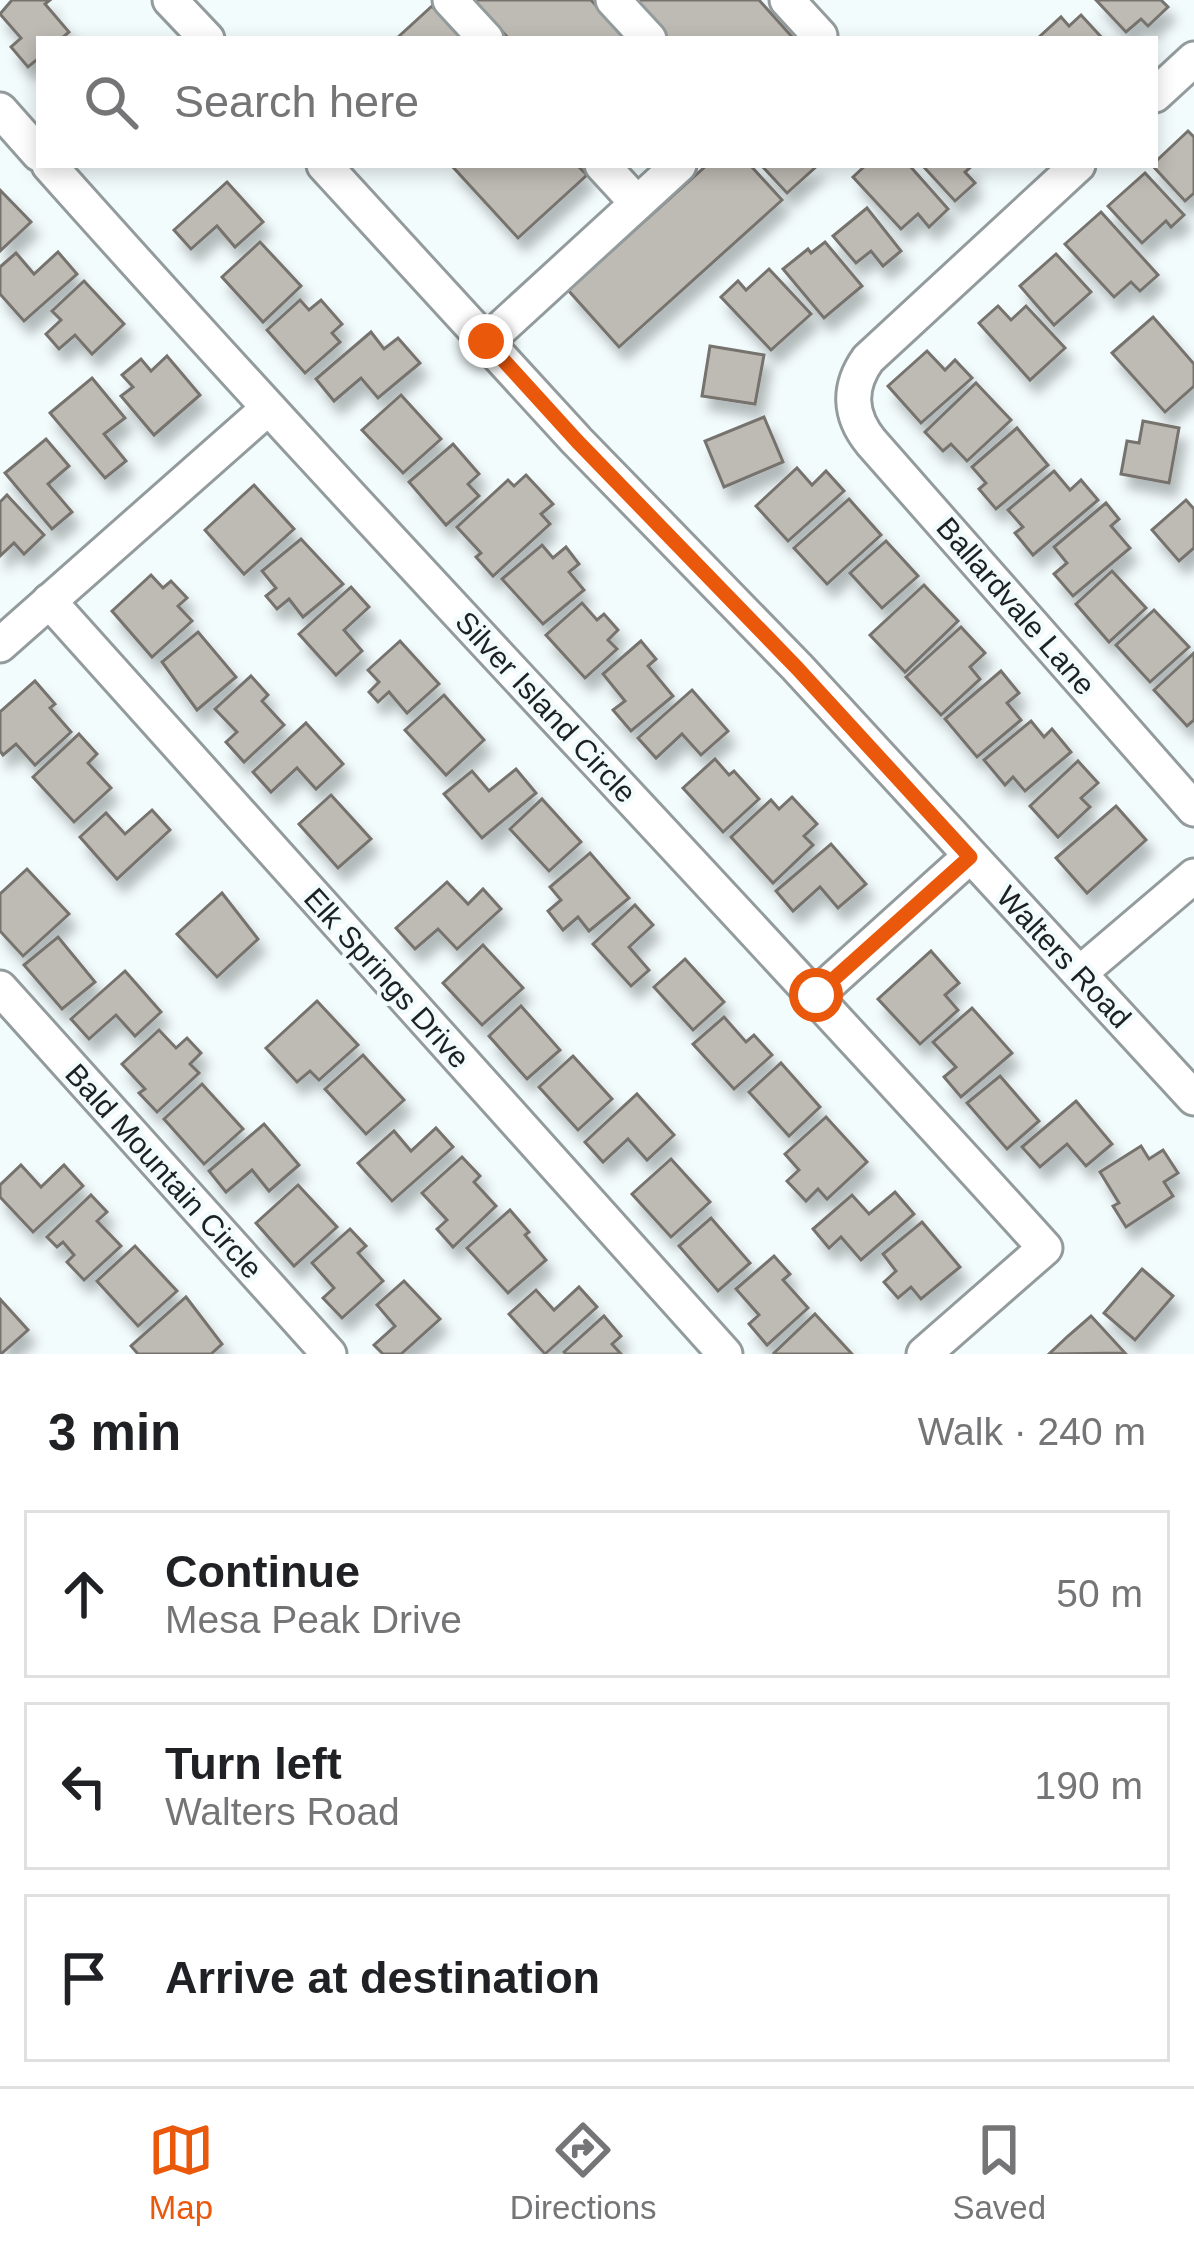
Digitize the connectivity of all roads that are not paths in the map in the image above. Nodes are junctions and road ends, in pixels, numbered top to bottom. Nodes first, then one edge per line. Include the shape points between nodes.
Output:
1 (170, 0) edge
2 (199, 0) edge
3 (450, 0) edge
4 (613, 0) edge
5 (787, 0) edge
6 (204, 36) edge
7 (227, 36) edge
8 (483, 36) edge
9 (646, 36) edge
10 (820, 36) edge
11 (1194, 59) edge
12 (1158, 91) edge
13 (0, 110) edge
14 (36, 151) edge
15 (52, 168) edge
16 (605, 168) edge
17 (676, 168) edge
18 (1075, 168) edge
19 (332, 172) edge
20 (637, 203) junction
21 (486, 341) junction
22 (266, 410) junction
23 (50, 601) junction
24 (0, 645) edge
25 (1194, 809) edge
26 (970, 857) junction
27 (1194, 876) edge
28 (1080, 973) junction
29 (0, 988) edge
30 (816, 995) junction
31 (1194, 1097) edge
32 (328, 1354) edge
33 (725, 1354) edge
34 (924, 1354) edge

1 - 6 street
2 - 7 street
3 - 8 street
4 - 9 street
5 - 10 street
11 - 12 street
13 - 14 street
15 - 22 street, Silver Island Circle
16 - 20 street
17 - 20 street
18 - 25 street, Ballardvale Lane via 868,358 853,395 863,432
19 - 21 street, Walters Road
20 - 21 street
21 - 26 street, Walters Road
22 - 23 street
22 - 30 street, Silver Island Circle
23 - 24 street
23 - 33 street, Elk Springs Drive
26 - 28 street, Walters Road
26 - 30 street
27 - 28 street
28 - 31 street, Walters Road
29 - 32 street, Bald Mountain Circle
30 - 34 street, Silver Island Circle via 1045,1248

